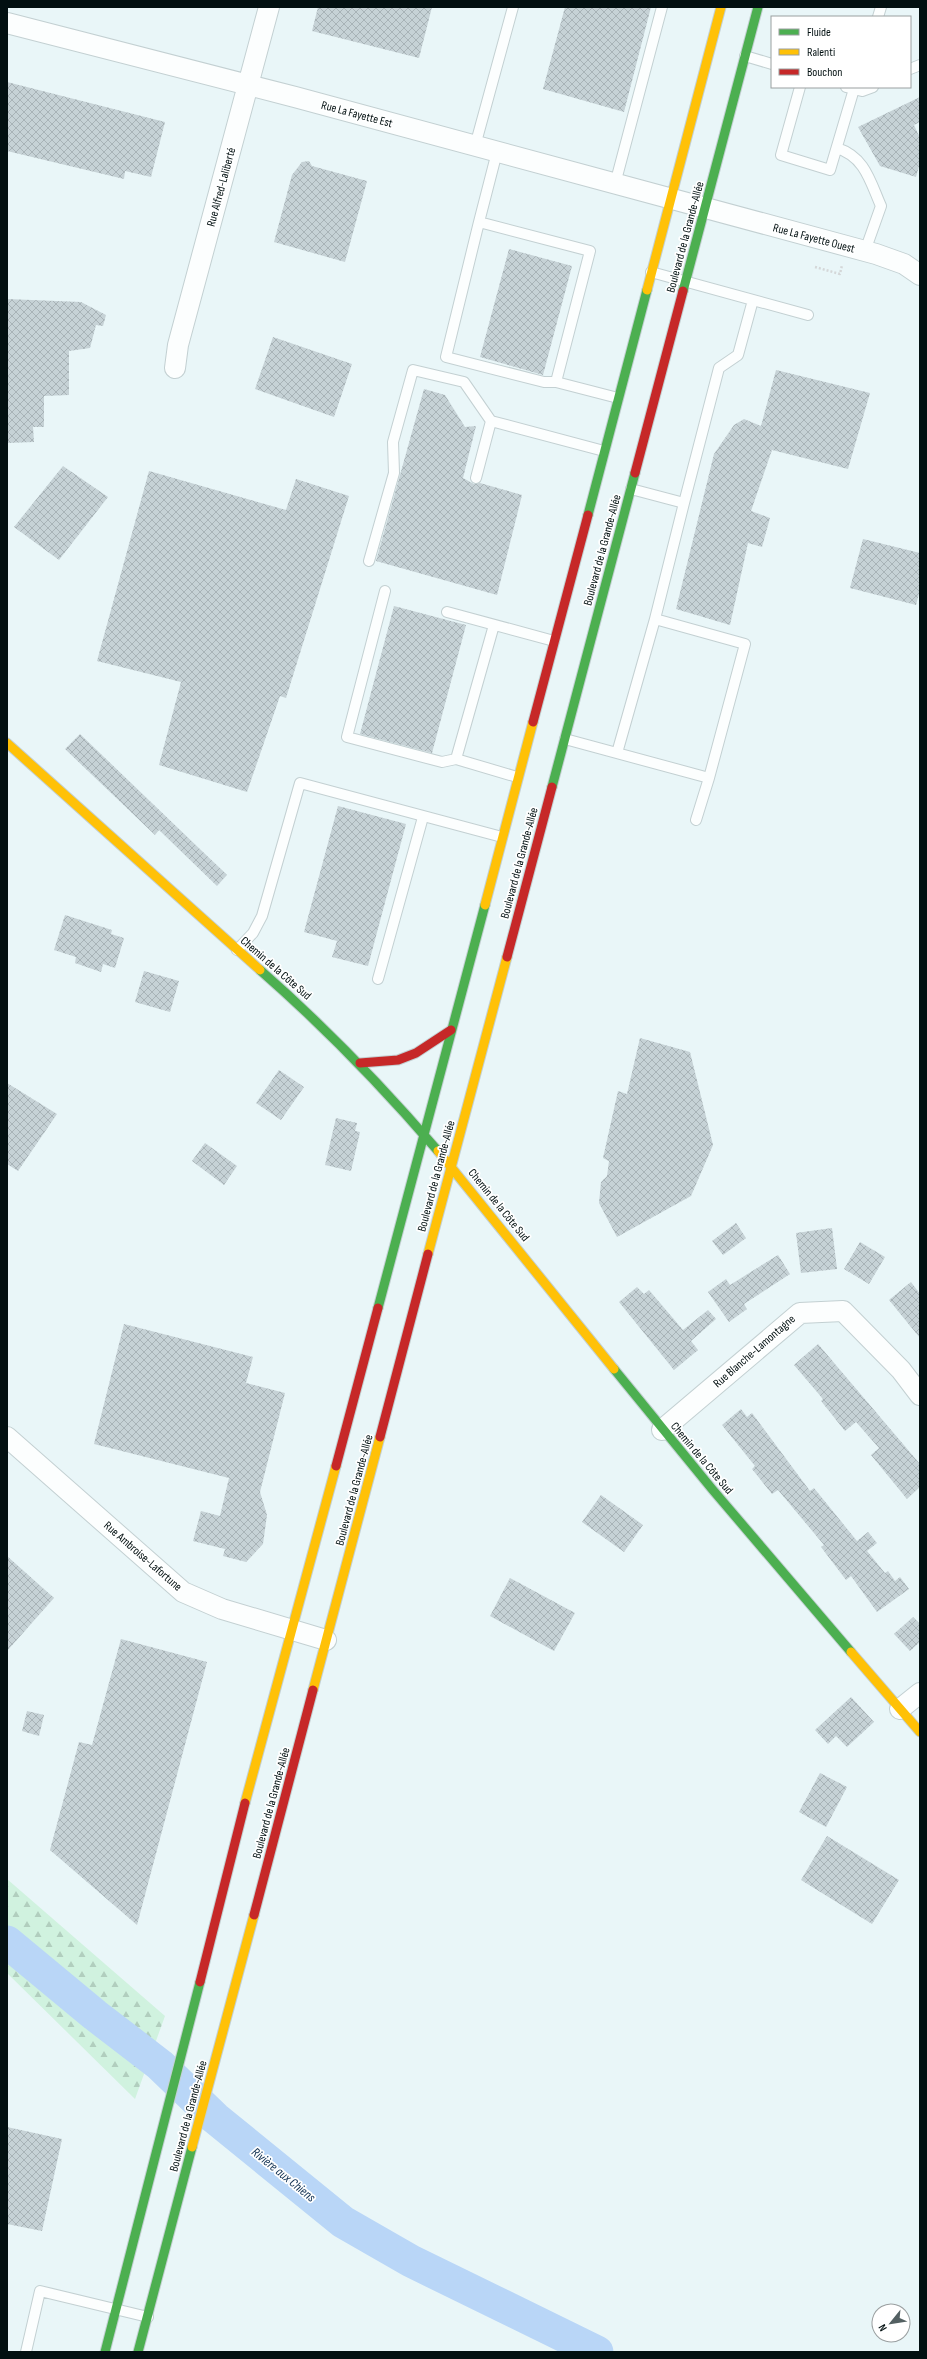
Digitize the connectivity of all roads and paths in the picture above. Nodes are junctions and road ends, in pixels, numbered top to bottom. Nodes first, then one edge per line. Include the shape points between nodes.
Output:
1 (269, 7) edge
2 (513, 7) edge
3 (662, 7) edge
4 (721, 7) edge
5 (758, 7) edge
6 (7, 23) edge
7 (745, 56) junction
8 (771, 64) edge
9 (248, 86) junction
10 (800, 88) edge
11 (851, 88) edge
12 (870, 88) edge
13 (475, 146) junction
14 (837, 148) junction
15 (497, 152) junction
16 (615, 184) junction
17 (670, 199) junction
18 (705, 209) junction
19 (479, 222) junction
20 (865, 251) junction
21 (844, 259) dead end
22 (815, 267) dead end
23 (820, 269) junction
24 (651, 272) junction
25 (819, 274) dead end
26 (920, 275) edge
27 (686, 282) junction
28 (753, 300) junction
29 (808, 315) dead end
30 (175, 368) dead end
31 (556, 382) junction
32 (618, 398) junction
33 (491, 421) junction
34 (604, 451) junction
35 (476, 478) dead end
36 (631, 489) junction
37 (684, 503) junction
38 (369, 562) dead end
39 (385, 591) dead end
40 (447, 612) dead end
41 (654, 619) junction
42 (494, 625) junction
43 (554, 641) junction
44 (565, 739) junction
45 (7, 743) edge
46 (617, 753) junction
47 (456, 759) junction
48 (517, 777) junction
49 (709, 778) junction
50 (423, 817) junction
51 (696, 820) dead end
52 (502, 838) junction
53 (238, 950) junction
54 (378, 979) dead end
55 (451, 1030) junction
56 (360, 1063) junction
57 (425, 1134) junction
58 (452, 1165) junction
59 (920, 1395) edge
60 (662, 1430) junction
61 (7, 1437) edge
62 (292, 1630) junction
63 (326, 1640) junction
64 (920, 1693) edge
65 (900, 1709) junction
66 (920, 1732) edge
67 (116, 2309) junction
68 (148, 2317) junction
69 (26, 2352) edge
70 (105, 2352) edge
71 (138, 2352) edge

1 - 9 street, Rue Alfred-Laliberté
2 - 13 lane
3 - 16 lane
4 - 17 street, Boulevard de la Grande-Allée
5 - 7 street, Boulevard de la Grande-Allée
6 - 9 street, Rue La Fayette Est
7 - 8 lane
7 - 18 street, Boulevard de la Grande-Allée
9 - 13 street, Rue La Fayette Est
9 - 30 street, Rue Alfred-Laliberté via 178,345
10 - 14 lane via 781,155 830,170
11 - 12 lane via 862,91
11 - 14 lane
13 - 15 street, Rue La Fayette Est
14 - 20 lane via 849,152 859,160 881,206
15 - 16 street, Rue La Fayette Est
15 - 19 lane
16 - 17 street, Rue La Fayette Est
17 - 18 street, Rue La Fayette Est
17 - 24 street, Boulevard de la Grande-Allée
18 - 20 street, Rue La Fayette Ouest
18 - 27 street, Boulevard de la Grande-Allée
19 - 31 lane via 590,251
19 - 31 lane via 446,357 544,382
20 - 26 street, Rue La Fayette Ouest via 889,258
21 - 23 path via 840,274
22 - 23 path
23 - 25 path
24 - 27 lane
24 - 32 street, Boulevard de la Grande-Allée
27 - 28 lane
27 - 36 street, Boulevard de la Grande-Allée
28 - 29 lane
28 - 37 lane via 738,354 719,368
31 - 32 lane
32 - 34 street, Boulevard de la Grande-Allée
33 - 34 lane
33 - 35 lane
33 - 38 lane via 464,382 413,370 393,442 394,473
34 - 43 street, Boulevard de la Grande-Allée
36 - 37 lane
36 - 44 street, Boulevard de la Grande-Allée
37 - 41 lane
39 - 47 lane via 347,736 442,762
40 - 42 lane
41 - 46 lane
41 - 49 lane via 745,644
42 - 43 lane
42 - 47 lane
43 - 48 street, Boulevard de la Grande-Allée
44 - 46 lane
44 - 58 street, Boulevard de la Grande-Allée
45 - 53 street, Chemin de la Côte Sud
46 - 49 lane
47 - 48 lane
48 - 52 street, Boulevard de la Grande-Allée
49 - 51 lane
50 - 52 lane
50 - 53 lane via 300,782 262,916 253,933
50 - 54 lane
52 - 55 street, Boulevard de la Grande-Allée
53 - 56 street, Chemin de la Côte Sud via 318,1021
55 - 56 street via 416,1053 398,1060
55 - 57 street, Boulevard de la Grande-Allée
56 - 57 street, Chemin de la Côte Sud
57 - 58 street, Chemin de la Côte Sud
57 - 62 street, Boulevard de la Grande-Allée
58 - 60 street, Chemin de la Côte Sud
58 - 63 street, Boulevard de la Grande-Allée
59 - 60 street, Rue Blanche-Lamontagne via 901,1370 843,1311 800,1313
60 - 65 street, Chemin de la Côte Sud
61 - 62 street, Rue Ambroise-Lafortune via 183,1592 222,1609
62 - 63 street, Rue Ambroise-Lafortune
62 - 67 street, Boulevard de la Grande-Allée via 179,2064 177,2088 172,2096
63 - 68 street, Boulevard de la Grande-Allée via 204,2094
64 - 65 street
65 - 66 street, Chemin de la Côte Sud
67 - 68 lane
67 - 69 lane via 40,2291
67 - 70 street, Boulevard de la Grande-Allée
68 - 71 street, Boulevard de la Grande-Allée

